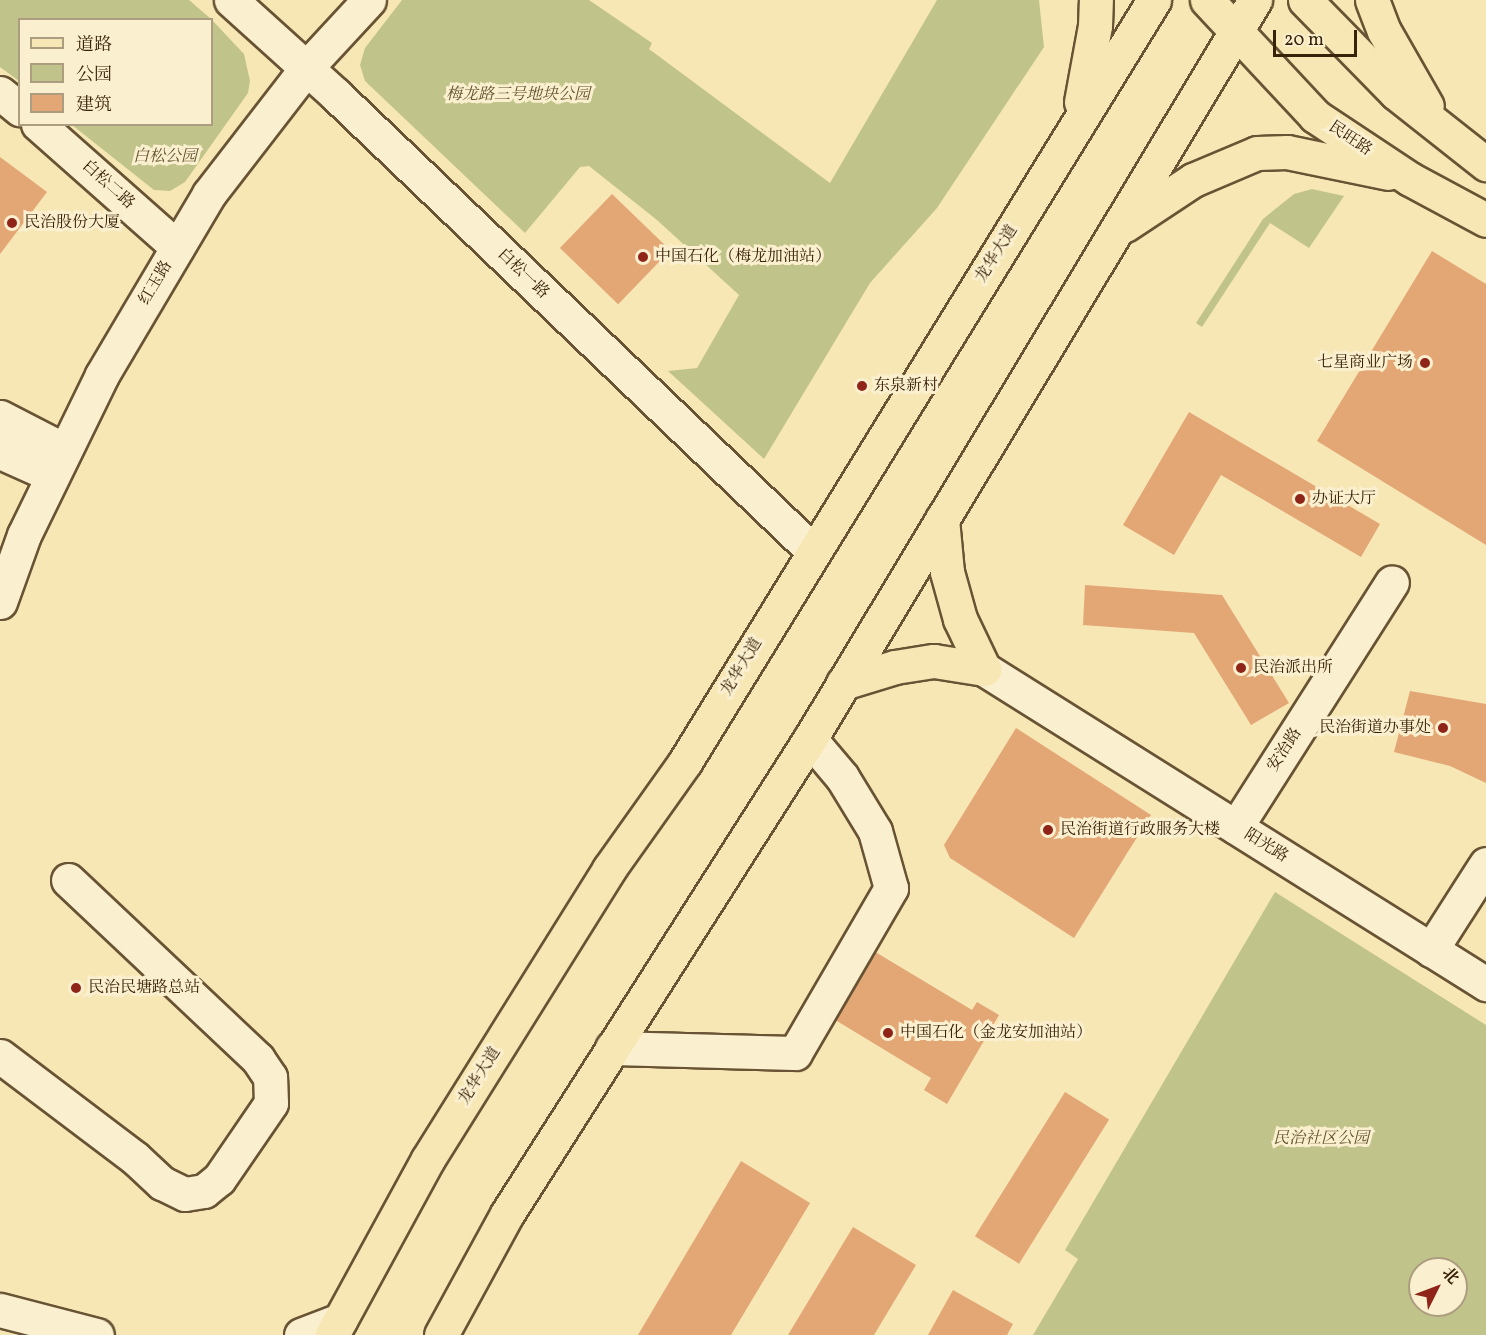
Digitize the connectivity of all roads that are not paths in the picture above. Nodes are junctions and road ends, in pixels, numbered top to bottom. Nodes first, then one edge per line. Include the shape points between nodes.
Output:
1 (231, 0) edge
2 (369, 0) edge
3 (1096, 0) edge
4 (1154, 0) edge
5 (1207, 0) edge
6 (1255, 0) edge
7 (1305, 0) edge
8 (1372, 0) edge
9 (1236, 31) junction
10 (307, 68) junction
11 (0, 93) edge
12 (18, 107) edge
13 (40, 126) edge
14 (1076, 127) junction
15 (1446, 135) junction
16 (1486, 164) edge
17 (1410, 178) junction
18 (1486, 220) edge
19 (1117, 230) junction
20 (177, 247) junction
21 (0, 417) edge
22 (0, 452) edge
23 (58, 462) junction
24 (942, 519) junction
25 (813, 551) junction
26 (1392, 582) dead end
27 (0, 602) edge
28 (984, 669) junction
29 (843, 683) junction
30 (810, 740) junction
31 (1236, 827) junction
32 (1486, 864) edge
33 (68, 880) dead end
34 (1431, 950) junction
35 (1486, 984) edge
36 (612, 1048) junction
37 (0, 1056) edge
38 (0, 1310) edge
39 (336, 1328) edge
40 (97, 1335) edge
41 (301, 1335) edge
42 (441, 1335) edge

1 - 10 street, 白松一路
2 - 10 street, 红玉路
3 - 14 main road via 1092,47
4 - 14 main road, 龙华大道
5 - 9 main road, 民旺路
6 - 9 main road
7 - 15 main road via 1396,93
8 - 15 main road via 1410,80
9 - 17 main road, 民旺路 via 1315,116
9 - 19 main road
10 - 20 street, 红玉路 via 209,194
10 - 25 street, 白松一路
11 - 12 street
13 - 20 street, 白松二路
14 - 25 main road, 龙华大道
15 - 16 main road
17 - 18 main road, 民旺路
17 - 19 main road via 1318,157 1257,153 1193,180
19 - 24 main road
20 - 23 street, 红玉路 via 102,375
21 - 23 street
22 - 23 street
23 - 27 street, 红玉路
24 - 28 main road via 947,572 960,620
24 - 29 main road
25 - 39 main road, 龙华大道 via 685,762 609,869 428,1160
26 - 31 street, 安治路
28 - 29 main road via 934,661 895,667
28 - 31 street, 阳光路
29 - 30 main road
30 - 36 main road
30 - 36 street via 842,777 875,831 891,888 795,1053
31 - 34 street, 阳光路
32 - 34 street
33 - 37 street via 258,1059 270,1077 271,1103 219,1179 204,1191 185,1194 162,1183 135,1158
34 - 35 street, 阳光路
36 - 42 main road via 507,1214
38 - 40 street
39 - 41 street

